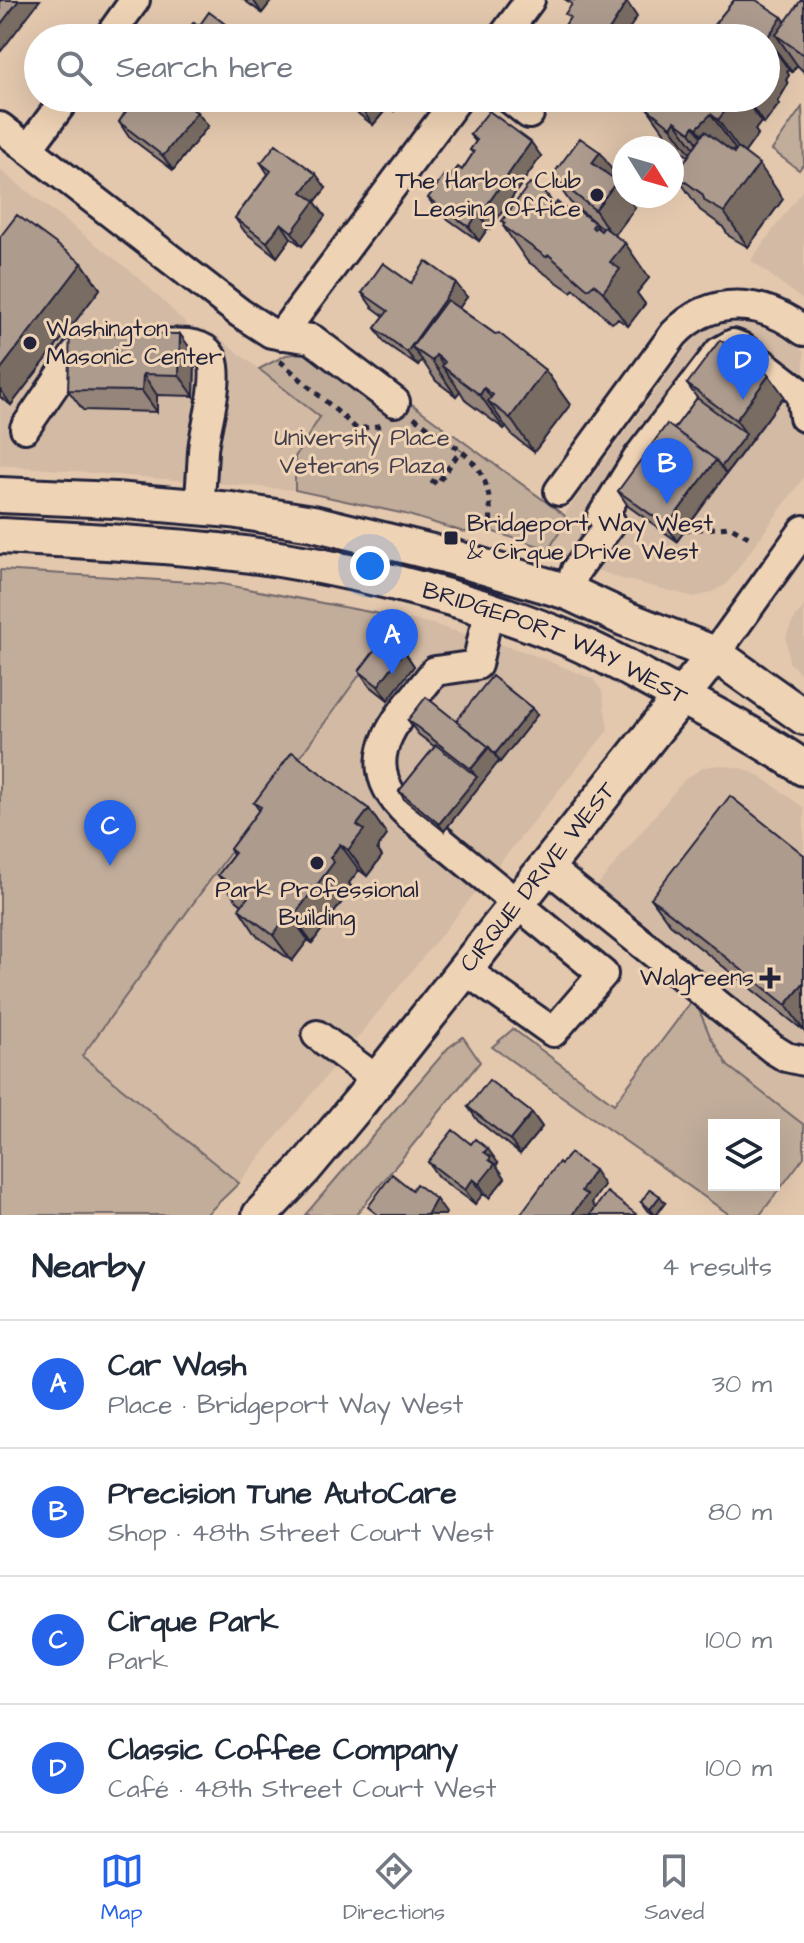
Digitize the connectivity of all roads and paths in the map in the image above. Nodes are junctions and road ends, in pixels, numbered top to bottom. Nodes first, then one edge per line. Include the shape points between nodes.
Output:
1 (135, 0) edge
2 (530, 0) edge
3 (118, 24) edge
4 (512, 24) edge
5 (56, 112) edge
6 (447, 112) edge
7 (0, 127) edge
8 (28, 149) junction
9 (804, 331) edge
10 (276, 334) junction
11 (395, 402) dead end
12 (804, 417) edge
13 (423, 424) dead end
14 (25, 428) dead end
15 (357, 429) dead end
16 (461, 450) junction
17 (431, 480) dead end
18 (559, 491) dead end
19 (0, 495) edge
20 (199, 507) junction
21 (685, 530) dead end
22 (804, 530) edge
23 (0, 536) edge
24 (490, 537) dead end
25 (752, 539) dead end
26 (568, 592) junction
27 (491, 611) junction
28 (715, 654) junction
29 (682, 697) junction
30 (804, 717) edge
31 (804, 768) edge
32 (547, 867) junction
33 (518, 903) junction
34 (465, 970) junction
35 (317, 1035) dead end
36 (804, 1061) edge
37 (377, 1080) junction
38 (260, 1215) edge

1 - 3 street
2 - 4 street
5 - 8 street
6 - 10 street
7 - 8 street
8 - 10 street via 240,313
9 - 18 street via 781,315 756,307 711,308 697,314 674,334
10 - 11 street via 312,339
10 - 15 path via 280,362
12 - 26 street via 801,393 741,347 726,347 709,362 631,468 602,516 611,523 576,570
13 - 16 path
14 - 20 street via 83,343 198,346 210,354 213,364
16 - 17 path via 437,484
16 - 24 path via 476,463 487,484
19 - 20 main road, BRIDGEPORT WAY WEST
20 - 26 main road, BRIDGEPORT WAY WEST via 313,523
21 - 25 path via 731,527
22 - 28 street, CIRQUE DRIVE WEST
23 - 27 main road, BRIDGEPORT WAY WEST via 221,551 327,568
26 - 28 main road, BRIDGEPORT WAY WEST
27 - 29 main road, BRIDGEPORT WAY WEST via 560,635
27 - 33 street via 477,665 435,671 386,737 380,763 385,788 398,805
28 - 29 main road, CIRQUE DRIVE WEST
28 - 30 main road, BRIDGEPORT WAY WEST
29 - 31 main road, BRIDGEPORT WAY WEST
29 - 32 main road, CIRQUE DRIVE WEST
32 - 33 main road, CIRQUE DRIVE WEST
32 - 36 street via 773,1049
33 - 34 main road, CIRQUE DRIVE WEST
33 - 34 street via 603,974 553,1032
34 - 37 main road, CIRQUE DRIVE WEST
35 - 37 street
37 - 38 main road, CIRQUE DRIVE WEST

